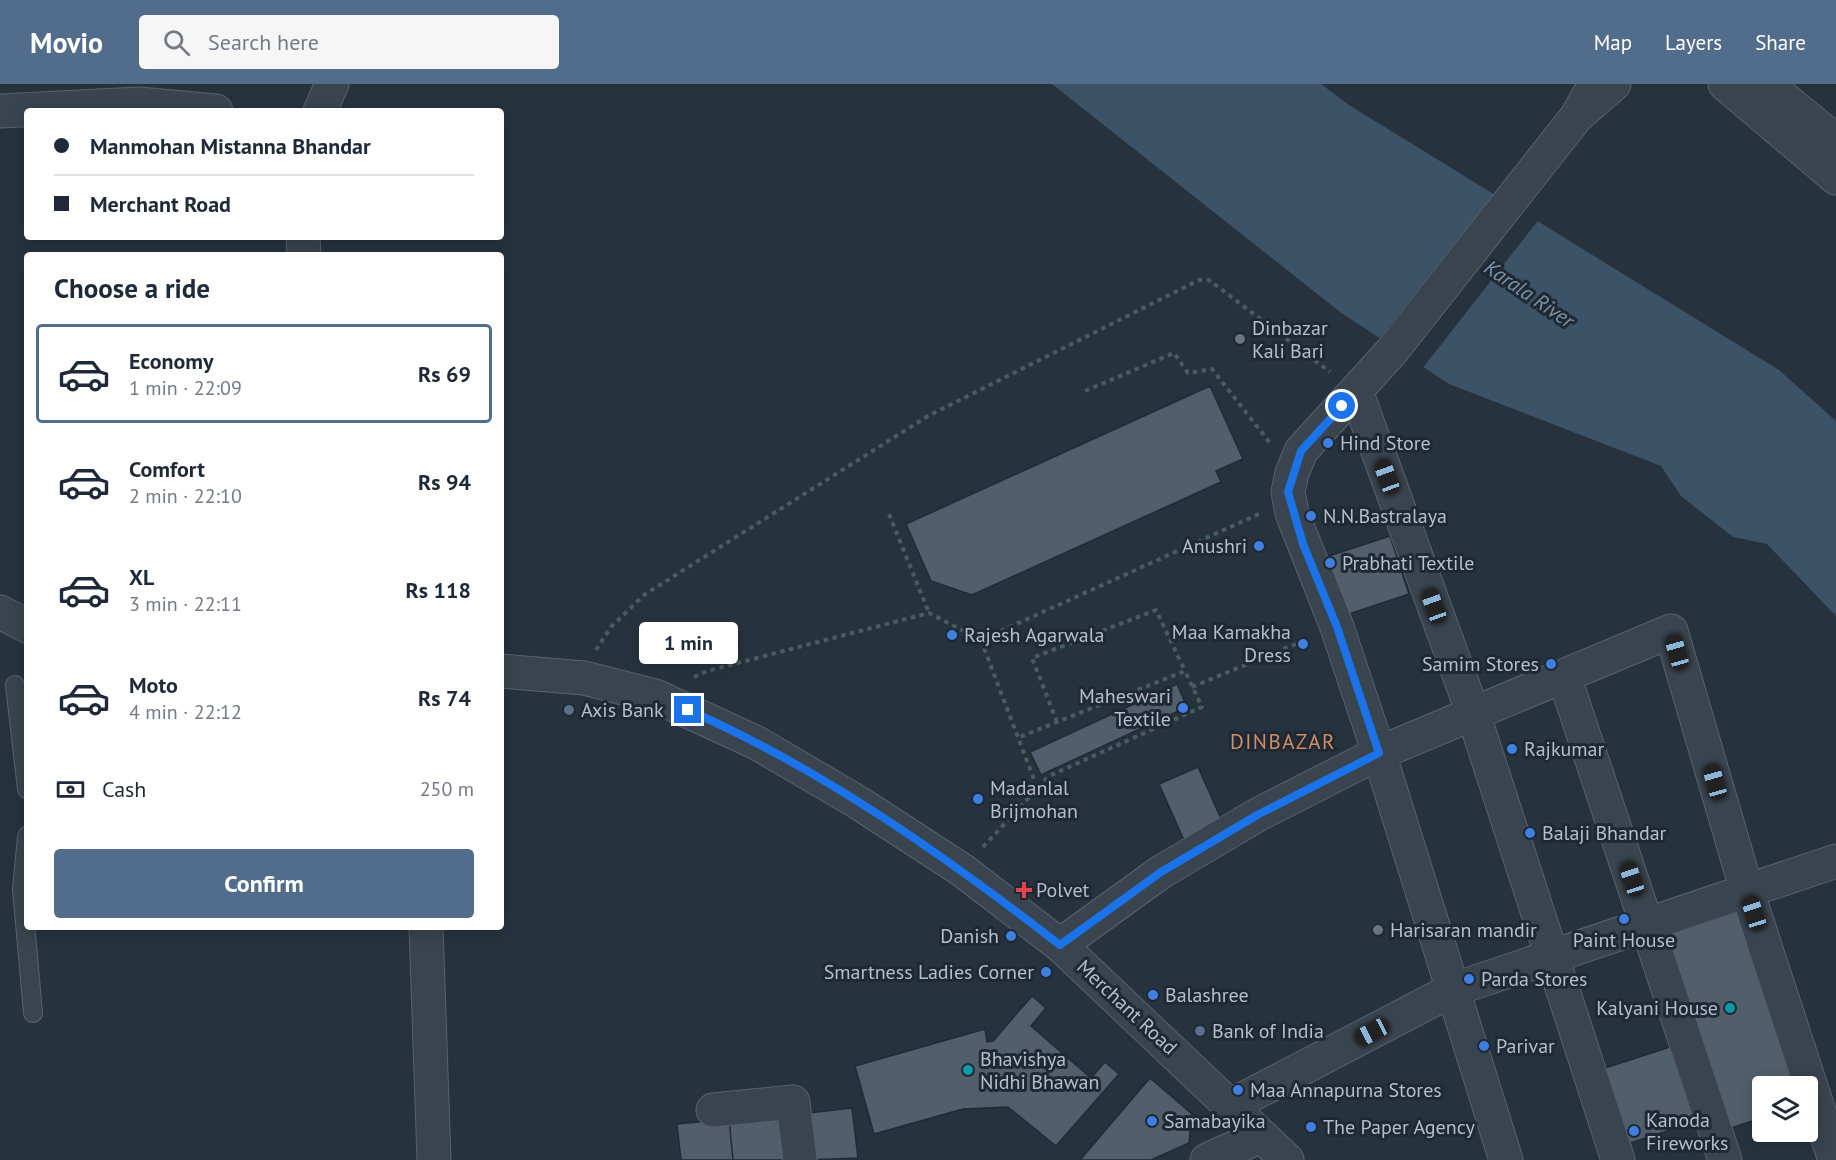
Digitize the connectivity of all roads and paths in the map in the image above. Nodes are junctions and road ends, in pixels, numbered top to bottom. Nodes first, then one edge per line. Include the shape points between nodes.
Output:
1 (332, 84) edge
2 (1595, 84) edge
3 (1614, 84) edge
4 (1725, 84) edge
5 (1766, 84) edge
6 (206, 101) edge
7 (60, 108) edge
8 (321, 108) edge
9 (24, 110) edge
10 (0, 111) edge
11 (1577, 116) junction
12 (1836, 141) edge
13 (1836, 178) edge
14 (1084, 391) dead end
15 (1356, 391) junction
16 (1291, 487) junction
17 (889, 514) dead end
18 (0, 612) edge
19 (929, 613) junction
20 (24, 624) edge
21 (1337, 627) junction
22 (981, 640) junction
23 (504, 671) edge
24 (1185, 671) junction
25 (1564, 676) junction
26 (584, 678) junction
27 (14, 684) edge
28 (1192, 687) junction
29 (655, 696) junction
30 (1473, 713) junction
31 (1057, 722) junction
32 (1017, 738) junction
33 (1379, 753) junction
34 (24, 765) edge
35 (1038, 790) junction
36 (1836, 861) edge
37 (24, 868) edge
38 (962, 870) junction
39 (1747, 891) junction
40 (24, 912) edge
41 (1647, 924) junction
42 (26, 930) edge
43 (426, 930) edge
44 (1060, 945) junction
45 (1551, 956) junction
46 (1452, 990) junction
47 (33, 1013) dead end
48 (1232, 1105) junction
49 (713, 1110) dead end
50 (1261, 1136) junction
51 (434, 1160) edge
52 (800, 1160) edge
53 (1207, 1160) edge
54 (1287, 1160) edge
55 (1506, 1160) edge
56 (1618, 1160) edge
57 (1725, 1160) edge
58 (1835, 1160) edge

1 - 8 street
2 - 11 street
3 - 11 street
4 - 13 street
5 - 12 street
6 - 7 street
9 - 10 street
11 - 15 street via 1392,351
14 - 16 path via 1174,353 1188,373 1212,369
15 - 16 street via 1301,451
15 - 26 path via 1209,280 1201,280 928,416 644,595 602,639
15 - 30 street
16 - 21 street via 1303,544
16 - 22 path
17 - 19 path
18 - 20 street
19 - 22 path
19 - 29 path via 706,671
21 - 28 path
21 - 33 street
22 - 32 path
23 - 26 street, Merchant Road
24 - 28 path
24 - 31 path
24 - 31 path via 1156,610 1032,658
25 - 30 street
25 - 39 street via 1671,631
25 - 41 street
26 - 29 street, Merchant Road
27 - 34 lane
28 - 35 path via 1202,707 1049,776
29 - 38 street, Merchant Road via 757,743
30 - 33 street
30 - 45 street
31 - 32 path
32 - 35 path
33 - 44 street via 1259,814 1161,872
33 - 46 street
35 - 38 path
36 - 39 street
37 - 40 lane
38 - 44 street, Merchant Road
39 - 41 street
39 - 58 street
41 - 45 street
41 - 57 street
42 - 47 lane
43 - 51 street
44 - 48 street, Merchant Road
45 - 46 street
45 - 56 street
46 - 48 street
46 - 55 street
48 - 50 street, Merchant Road
49 - 52 street via 793,1102
50 - 53 street
50 - 54 street, Merchant Road

